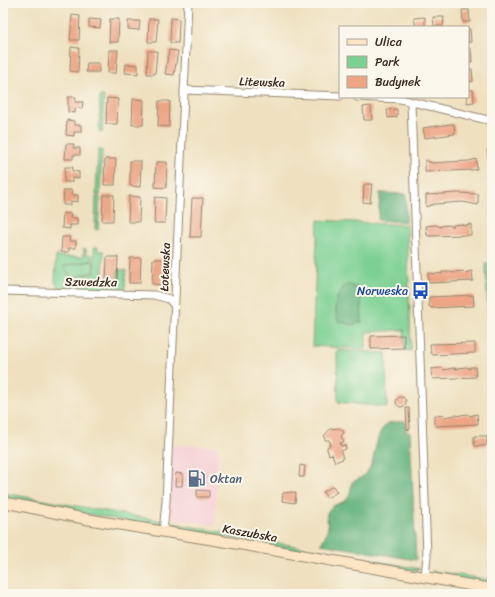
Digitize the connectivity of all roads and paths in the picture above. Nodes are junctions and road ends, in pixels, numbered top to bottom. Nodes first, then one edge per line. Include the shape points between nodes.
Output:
1 (188, 3) edge
2 (184, 90) junction
3 (339, 96) edge
4 (378, 98) edge
5 (411, 103) junction
6 (492, 121) edge
7 (3, 291) edge
8 (174, 305) junction
9 (3, 502) edge
10 (163, 532) junction
11 (425, 578) junction
12 (492, 589) edge

1 - 2 street, Łotewska
2 - 3 street, Litewska
2 - 8 street, Łotewska
4 - 5 street via 400,99
5 - 6 street
5 - 11 street via 427,556
7 - 8 street, Szwedzka via 154,295 168,299
8 - 10 street, Łotewska
9 - 10 main road, Kaszubska
10 - 11 main road, Kaszubska
11 - 12 main road, Kaszubska

